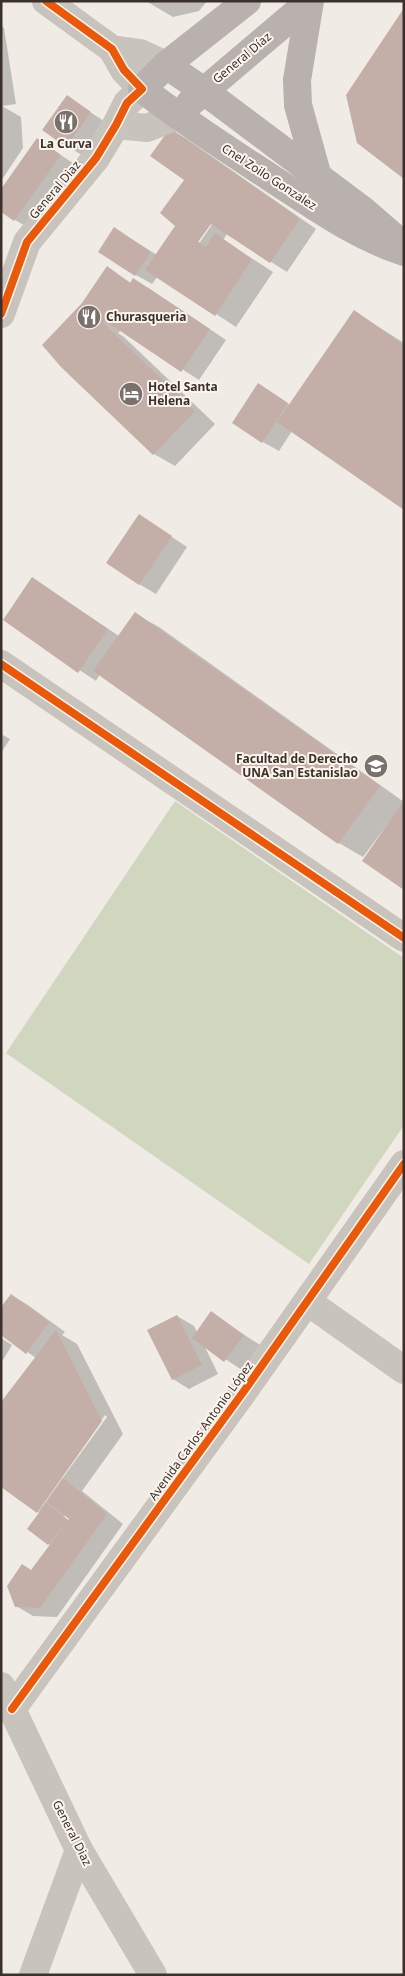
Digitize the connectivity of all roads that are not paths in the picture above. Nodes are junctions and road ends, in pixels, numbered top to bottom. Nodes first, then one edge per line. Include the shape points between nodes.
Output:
1 (46, 1) edge
2 (247, 1) edge
3 (310, 1) edge
4 (112, 49) junction
5 (166, 65) junction
6 (142, 89) junction
7 (204, 91) junction
8 (176, 116) junction
9 (116, 125) junction
10 (318, 177) junction
11 (404, 246) edge
12 (404, 252) edge
13 (1, 314) edge
14 (1, 664) edge
15 (404, 938) edge
16 (404, 1164) edge
17 (308, 1302) junction
18 (404, 1370) edge
19 (7, 1697) edge
20 (79, 1850) junction
21 (33, 1975) edge
22 (153, 1975) edge

1 - 4 street
2 - 5 main road
3 - 7 main road, General Díaz
3 - 10 main road via 297,96
4 - 5 street via 140,53
4 - 6 street via 124,70
5 - 6 main road
5 - 7 main road, Cnel Zoilo Gonzalez
6 - 8 main road, Cnel Zoilo Gonzalez
6 - 9 street, General Diaz via 126,103
7 - 8 main road, General Díaz
7 - 10 main road, Cnel Zoilo Gonzalez
8 - 9 street via 147,128
8 - 12 main road, Cnel Zoilo Gonzalez via 351,230
9 - 13 street, General Diaz via 96,158 27,242
10 - 11 main road, Cnel Zoilo Gonzalez
14 - 15 street
16 - 17 street, Avenida Carlos Antonio López
17 - 18 street
17 - 19 street, Avenida Carlos Antonio López
19 - 20 street, General Diaz
20 - 21 street
20 - 22 street, General Diaz

